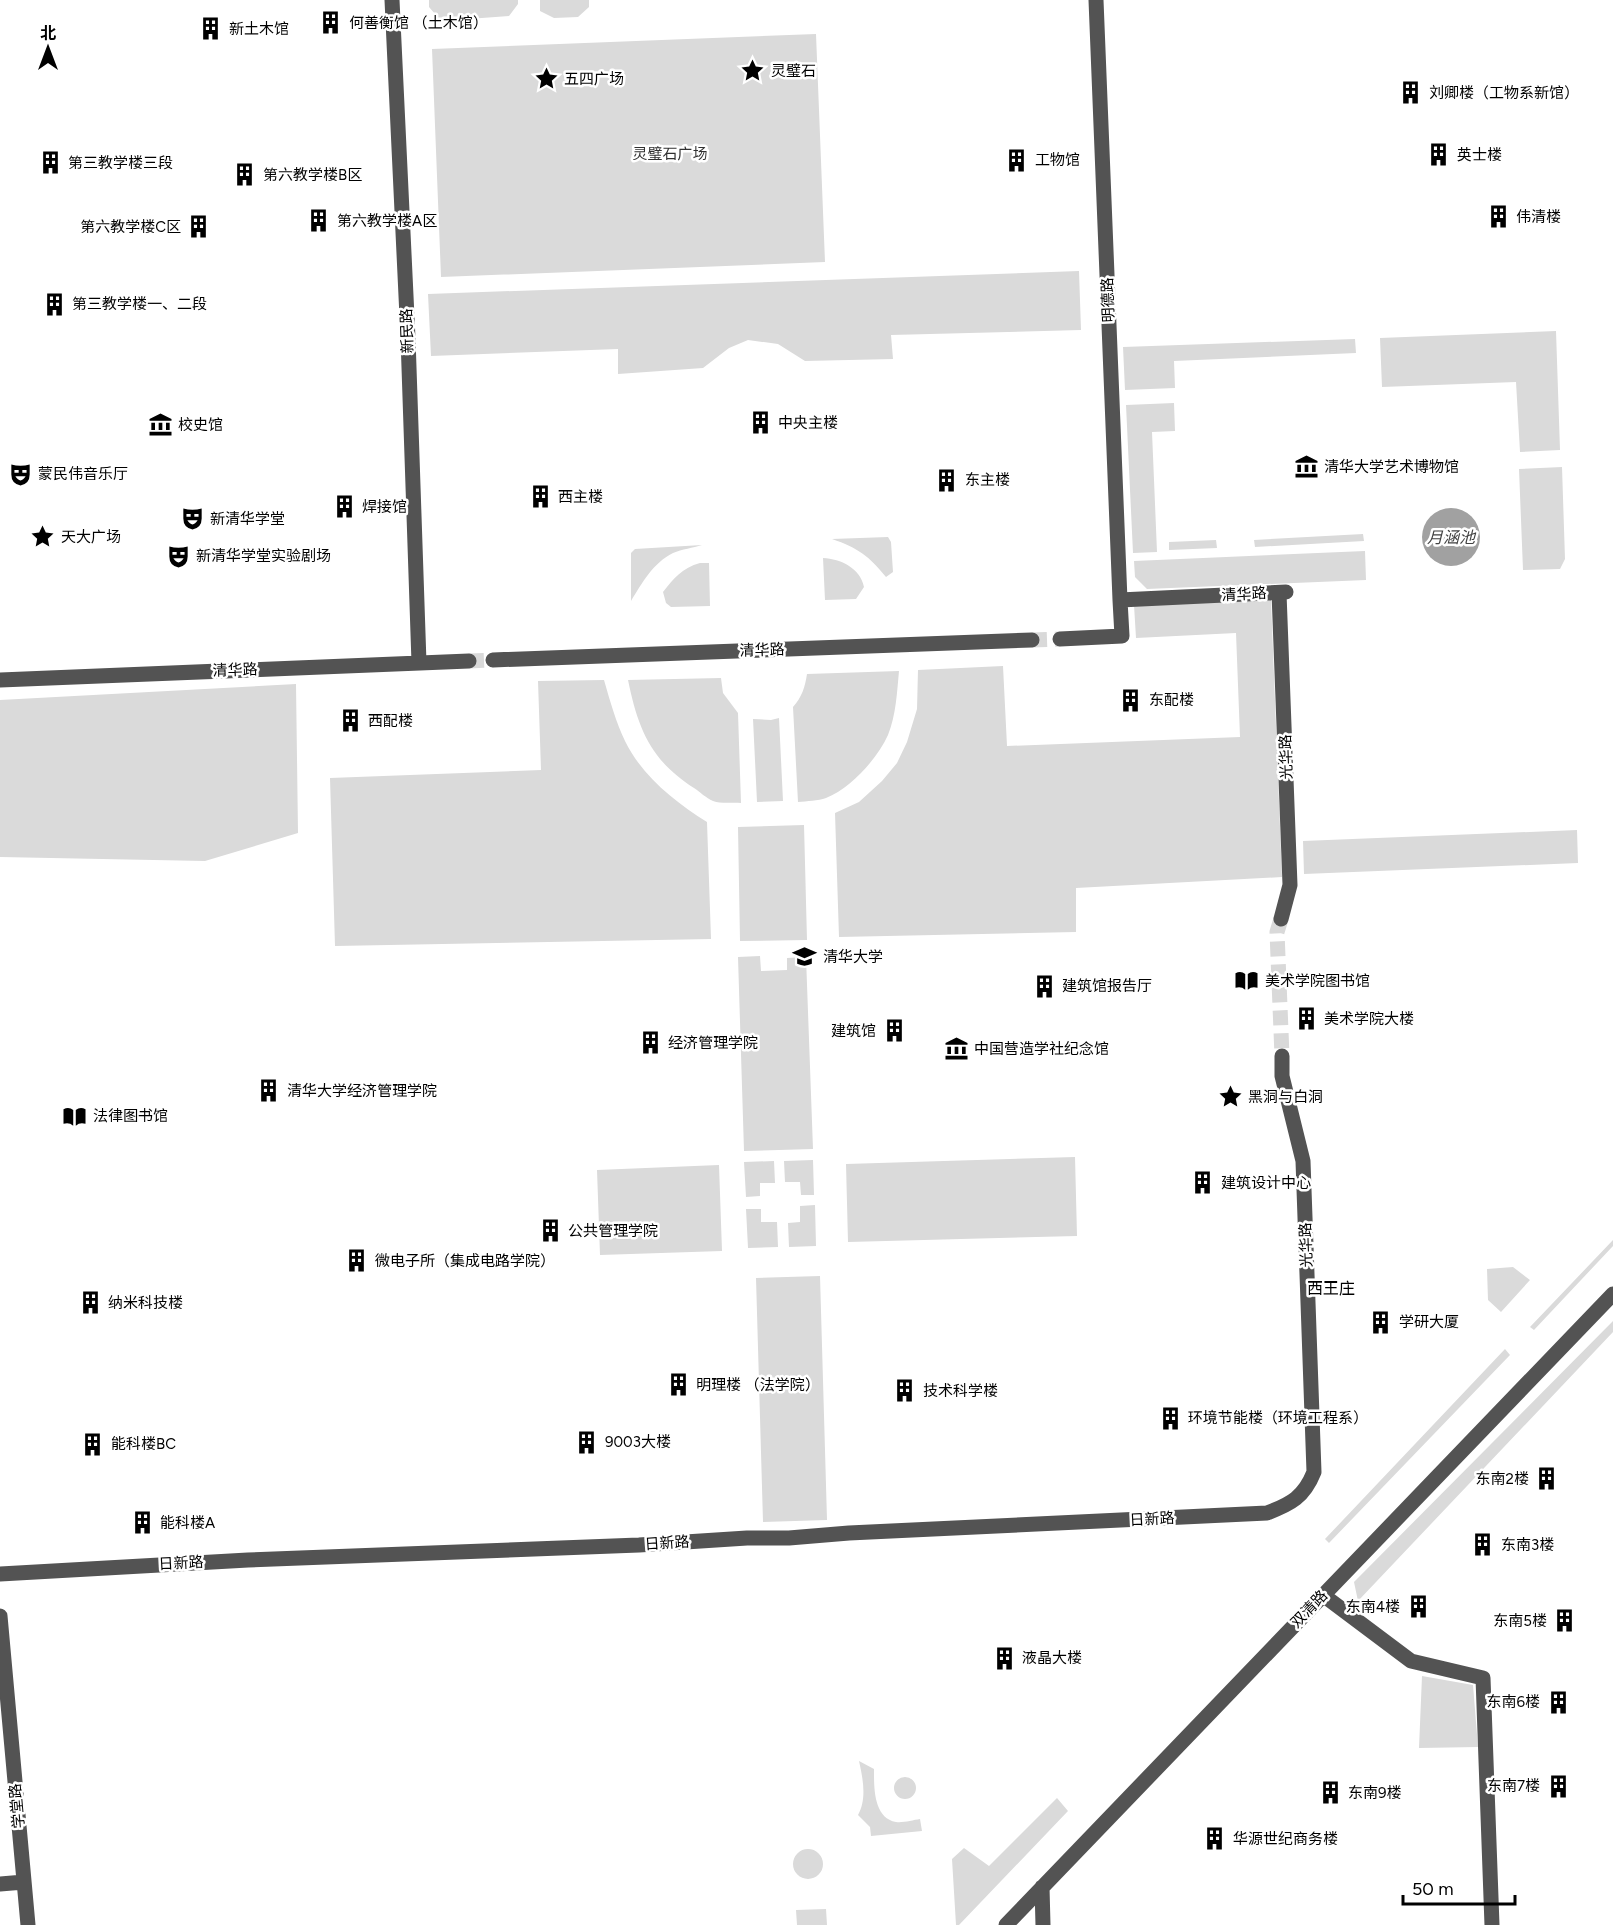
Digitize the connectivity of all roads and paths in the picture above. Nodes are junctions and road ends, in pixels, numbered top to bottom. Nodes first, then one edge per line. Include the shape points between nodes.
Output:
1 (392, 0) edge
2 (1096, 0) edge
3 (1283, 592) joint
4 (1120, 600) junction
5 (1060, 639) tunnel mouth
6 (1032, 640) tunnel mouth
7 (493, 660) tunnel mouth
8 (469, 661) tunnel mouth
9 (419, 663) junction
10 (0, 680) edge
11 (1281, 919) tunnel mouth
12 (1282, 1056) tunnel mouth
13 (1613, 1294) edge
14 (1314, 1472) joint
15 (0, 1574) edge
16 (1323, 1595) junction
17 (0, 1616) edge
18 (24, 1882) junction
19 (0, 1884) edge
20 (1042, 1887) junction
21 (28, 1925) edge
22 (1006, 1925) edge
23 (1043, 1925) edge
24 (1492, 1925) edge

1 - 9 street, 新民路
2 - 4 street, 明德路
3 - 4 street, 清华路
3 - 11 street, 光华路 via 1290,885
4 - 5 street via 1122,636
6 - 7 street, 清华路
8 - 9 street, 清华路
9 - 10 street, 清华路
12 - 14 street, 光华路 via 1282,1076 1303,1161
13 - 16 street, 双清路
14 - 15 street, 日新路 via 1291,1503 1267,1514
16 - 20 street, 双清路
16 - 24 street via 1411,1661 1483,1678
17 - 18 street, 学堂路
18 - 19 street
18 - 21 street, 学堂路
20 - 22 street, 双清路
20 - 23 street

